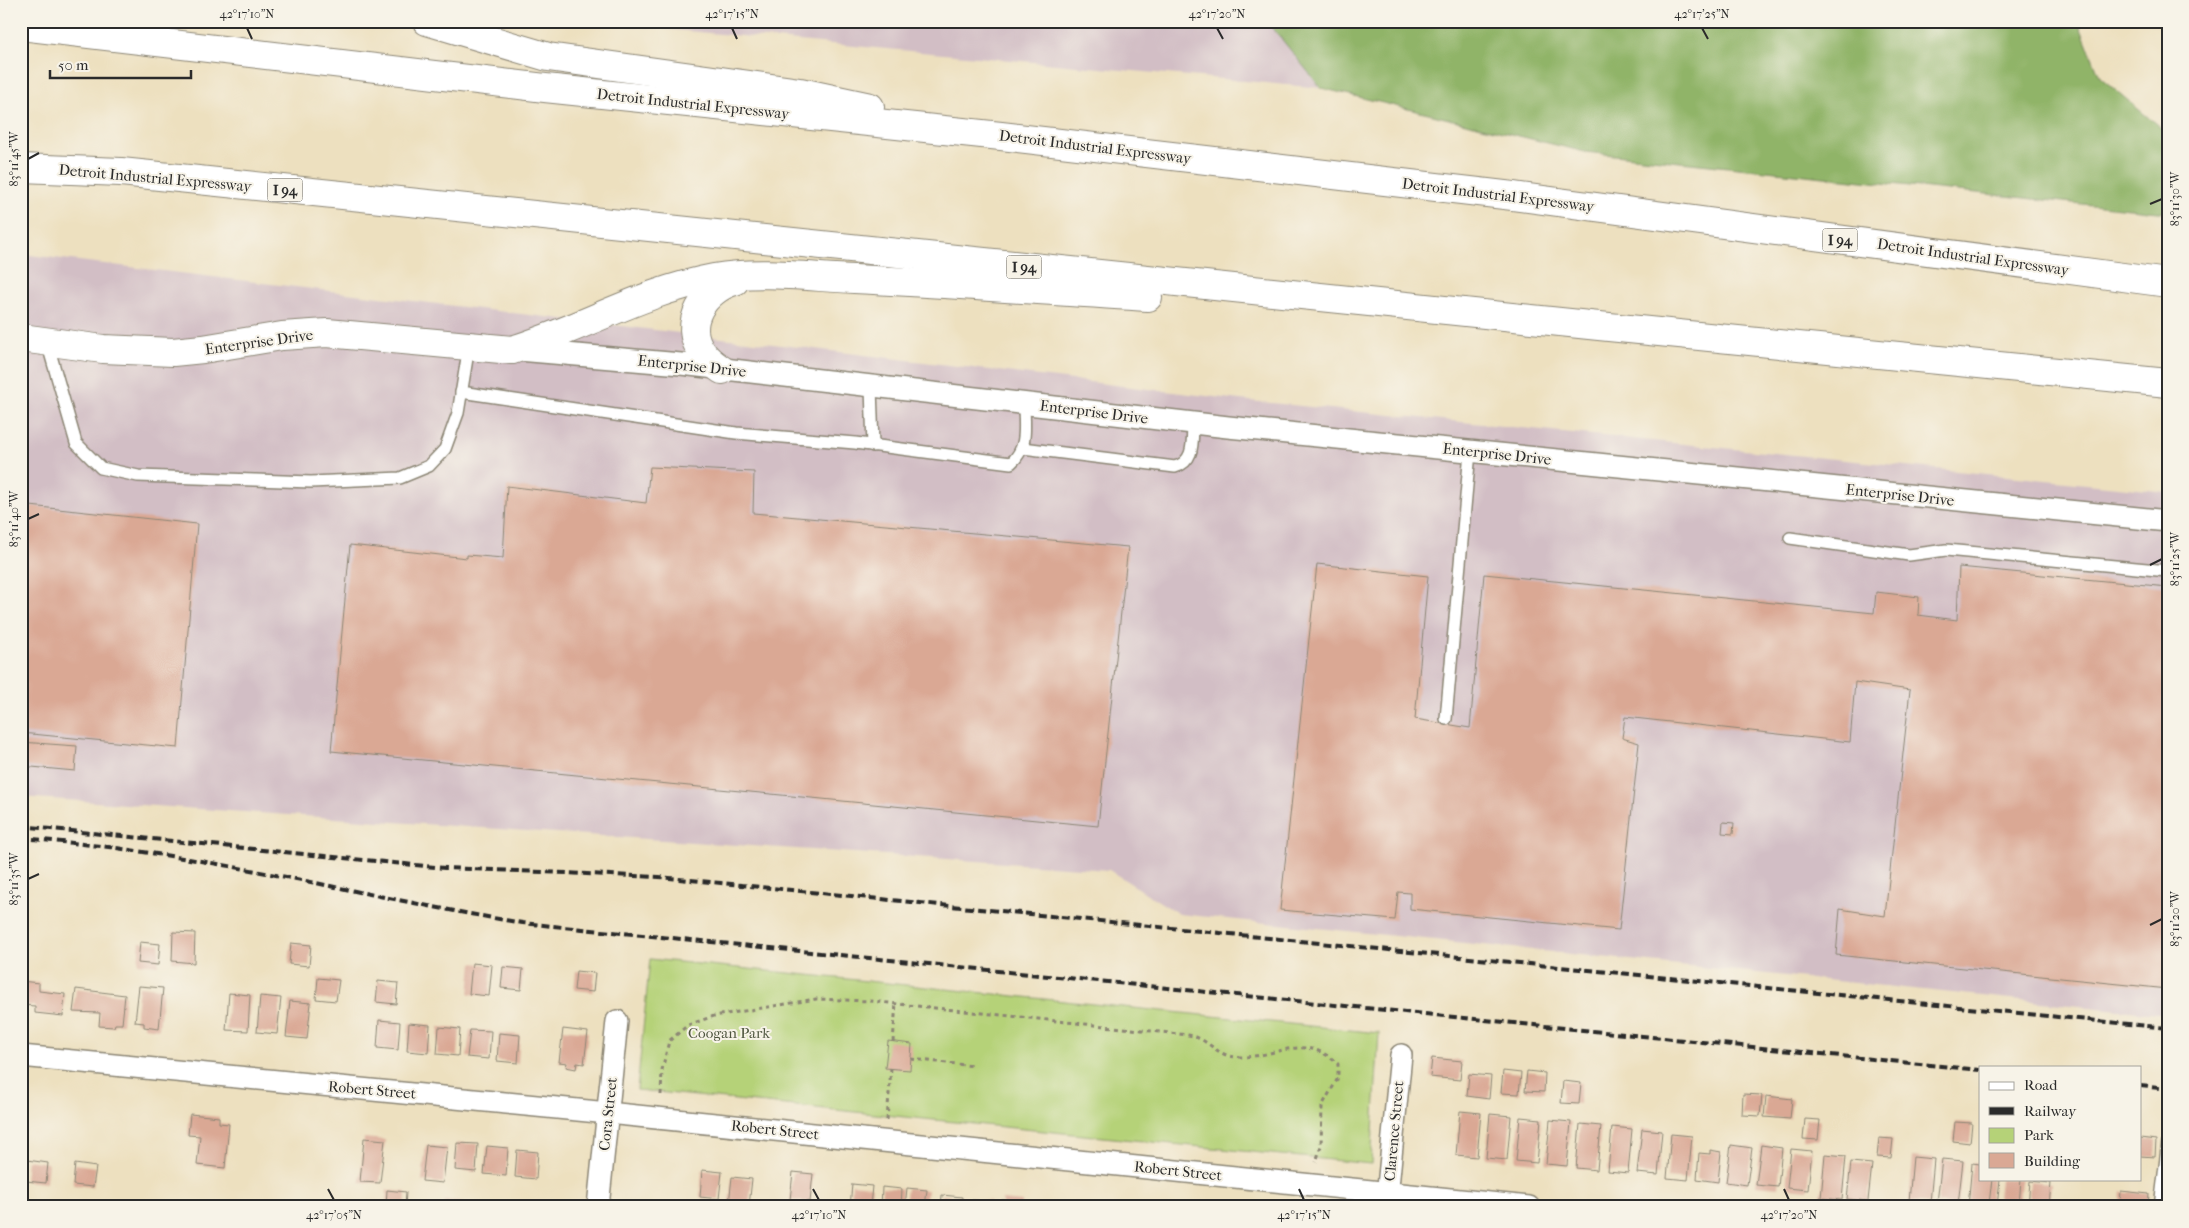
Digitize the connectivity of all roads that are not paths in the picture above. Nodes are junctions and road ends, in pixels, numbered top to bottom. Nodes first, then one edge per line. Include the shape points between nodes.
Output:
1 (427, 21) edge
2 (21, 26) edge
3 (1001, 136) junction
4 (21, 168) edge
5 (758, 274) junction
6 (2168, 283) edge
7 (1598, 326) junction
8 (34, 339) edge
9 (468, 346) junction
10 (512, 350) junction
11 (722, 370) junction
12 (2168, 383) edge
13 (871, 387) junction
14 (461, 392) junction
15 (1024, 404) junction
16 (1193, 424) junction
17 (873, 446) junction
18 (1023, 448) junction
19 (1470, 452) junction
20 (2168, 521) edge
21 (1790, 538) dead end
22 (2168, 571) edge
23 (1446, 719) dead end
24 (617, 1021) dead end
25 (1401, 1055) dead end
26 (21, 1056) edge
27 (608, 1113) junction
28 (2168, 1141) edge
29 (1387, 1199) edge
30 (598, 1207) edge
31 (1529, 1207) edge
32 (2160, 1207) edge

1 - 3 main road via 548,57 800,92
2 - 3 main road, Detroit Industrial Expressway / I 94 via 555,89
3 - 6 main road, Detroit Industrial Expressway / I 94 via 1513,196
4 - 7 main road, Detroit Industrial Expressway / I 94 via 121,172
5 - 7 main road
5 - 10 main road via 714,278 670,289
5 - 11 main road via 729,282 716,290 702,302 696,316 697,344 707,359
7 - 12 main road, Detroit Industrial Expressway / I 94
8 - 9 main road, Enterprise Drive via 103,350 173,352 282,336 327,333
8 - 14 lane via 76,443 100,468 138,476 311,482 400,478 429,466 445,449 458,413
9 - 10 main road, Enterprise Drive
9 - 14 lane
10 - 11 street, Enterprise Drive
11 - 13 street, Enterprise Drive
13 - 15 street, Enterprise Drive
13 - 17 lane
14 - 17 lane via 736,432
15 - 16 street, Enterprise Drive
15 - 18 lane
16 - 18 lane via 1190,457 1183,465 1175,467
16 - 19 street, Enterprise Drive
17 - 18 lane via 1011,463
19 - 20 street, Enterprise Drive
19 - 23 lane
21 - 22 lane via 1909,555 1946,550
24 - 27 street, Cora Street
25 - 29 street, Clarence Street
26 - 27 street, Robert Street
27 - 29 street, Robert Street
27 - 30 street, Cora Street
28 - 32 lane
29 - 31 street, Robert Street

